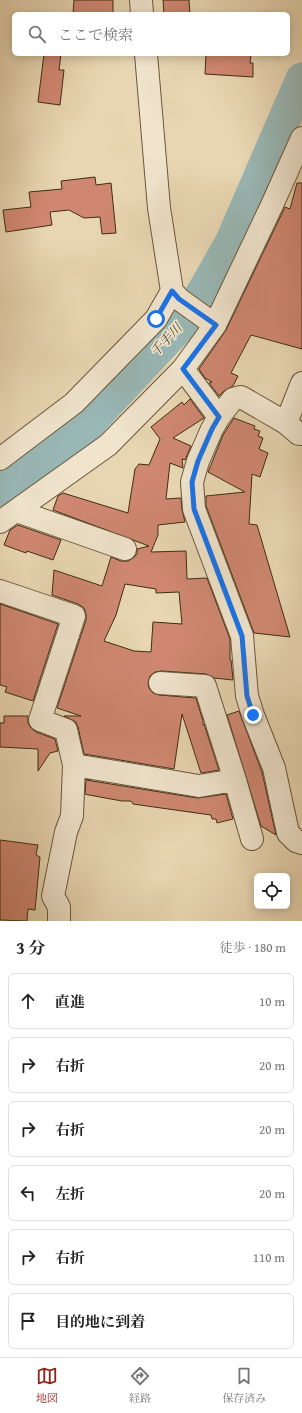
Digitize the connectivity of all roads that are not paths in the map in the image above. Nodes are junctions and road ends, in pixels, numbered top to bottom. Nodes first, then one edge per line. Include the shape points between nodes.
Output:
1 (141, 0) edge
2 (142, 12) edge
3 (146, 56) edge
4 (302, 138) edge
5 (175, 295) junction
6 (212, 323) junction
7 (183, 369) junction
8 (302, 384) edge
9 (219, 417) junction
10 (294, 429) edge
11 (0, 459) edge
12 (8, 516) edge
13 (125, 549) dead end
14 (0, 591) edge
15 (160, 683) dead end
16 (74, 765) junction
17 (235, 780) junction
18 (252, 839) dead end
19 (302, 843) edge
20 (59, 921) edge

1 - 2 street
3 - 5 street via 159,208
4 - 6 street via 272,205
5 - 6 street
5 - 11 street via 156,319 74,403
6 - 7 street
7 - 9 street
7 - 12 street via 108,445
8 - 10 street
9 - 10 street via 233,399 241,397
9 - 19 street via 198,461 192,482 194,509 242,636 247,696 274,768 288,832 296,841
12 - 13 street
14 - 16 street via 74,616 40,720 66,730
15 - 17 street via 205,686
16 - 17 street via 199,786
16 - 20 street via 72,816 66,832 53,896 59,907
17 - 18 street

